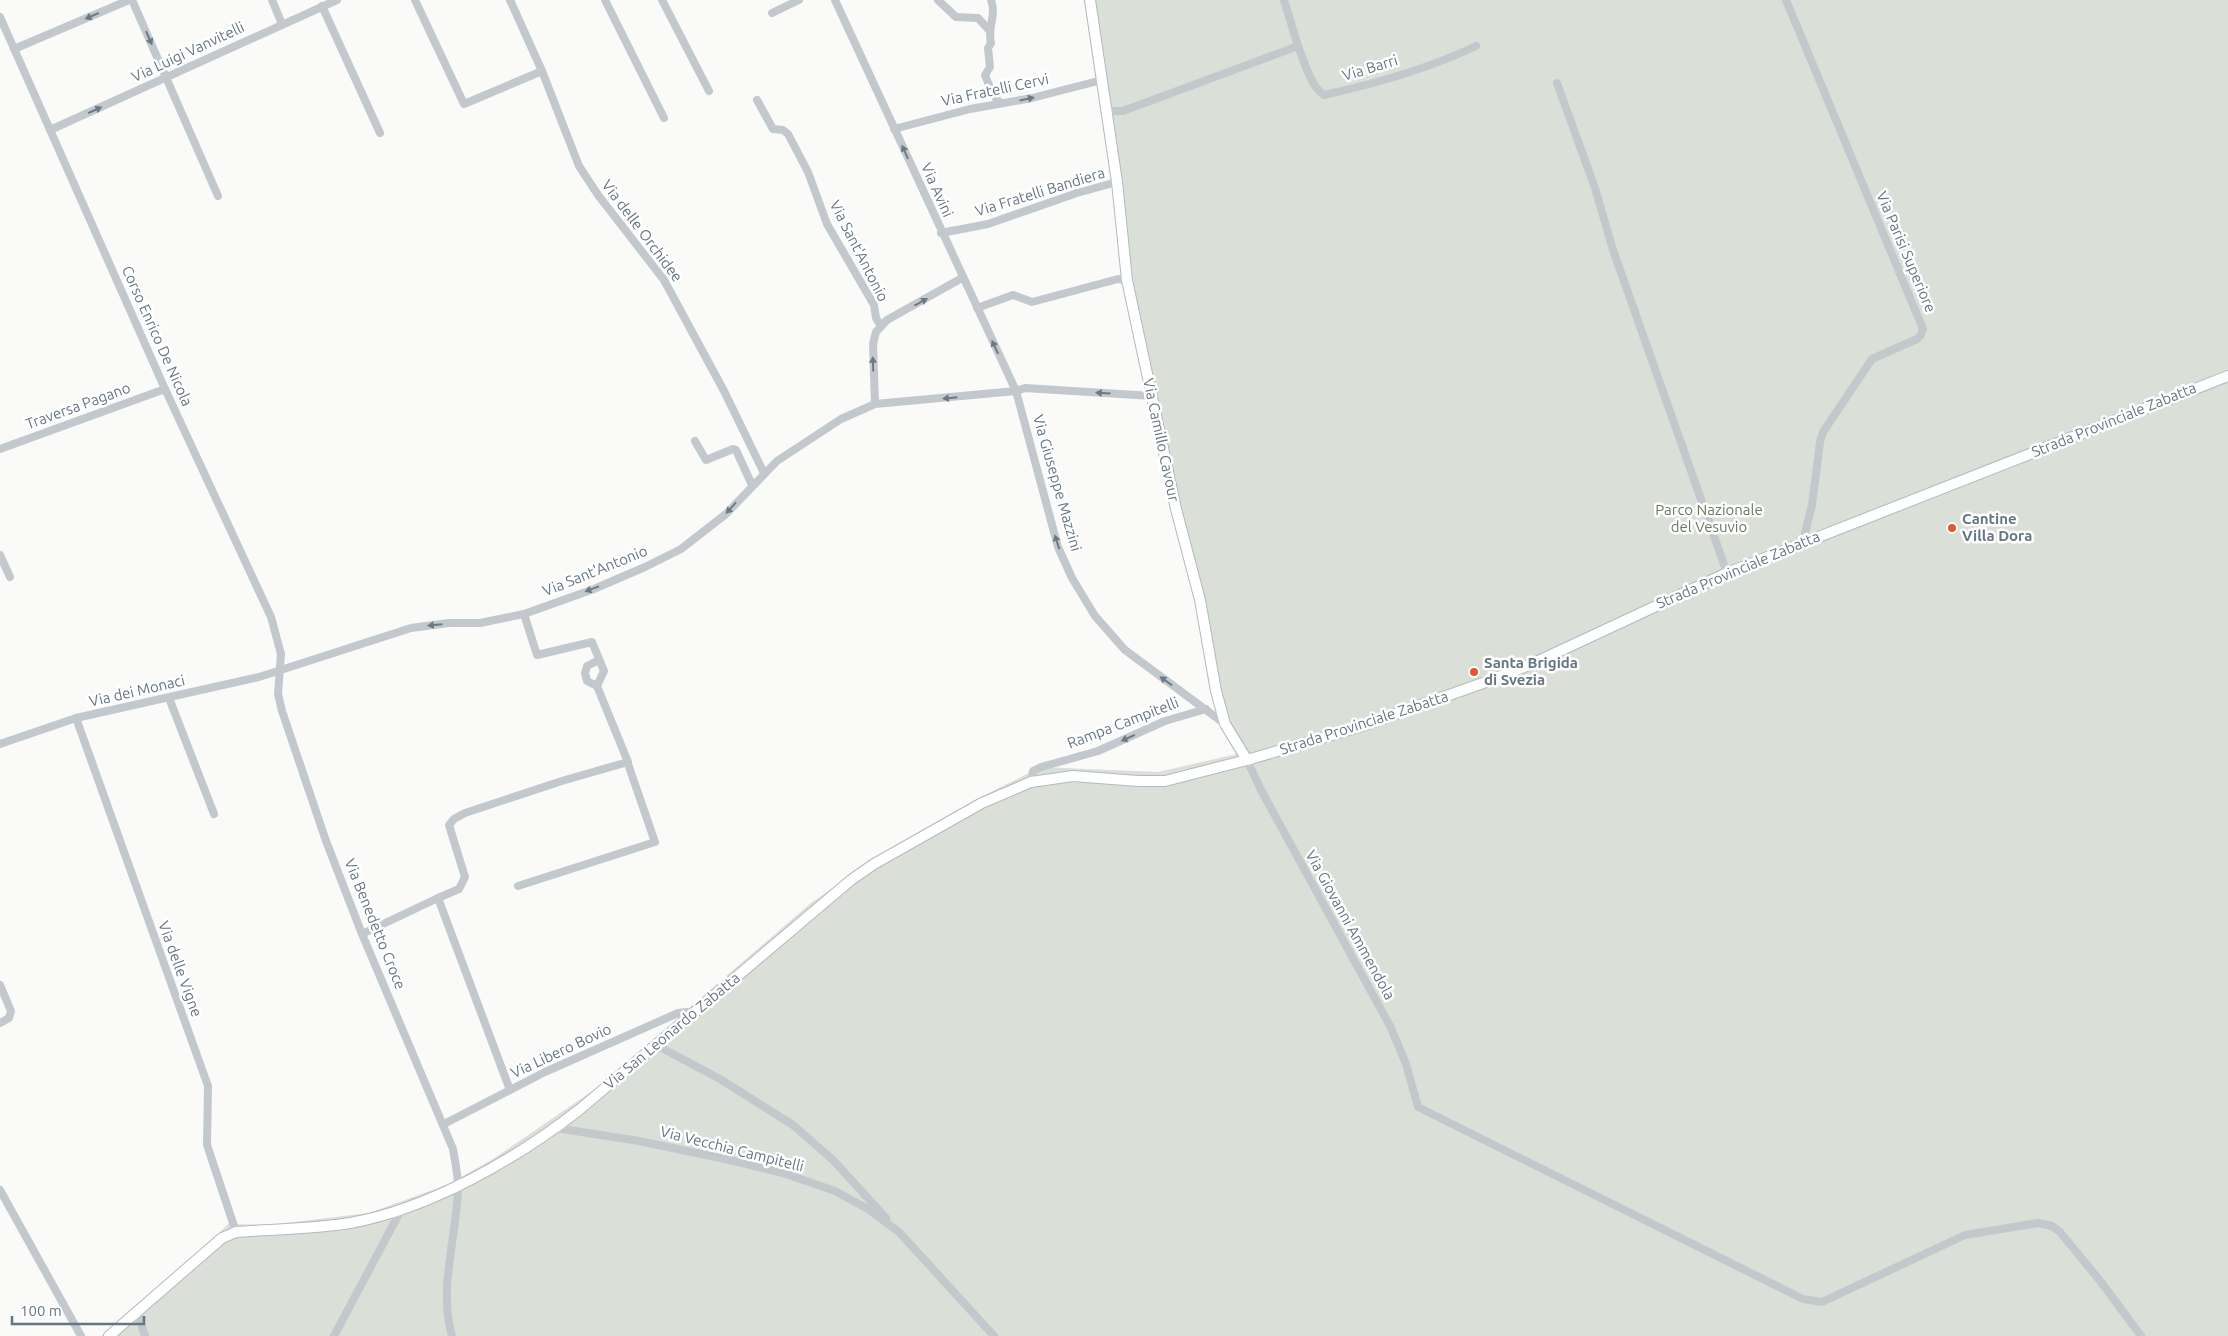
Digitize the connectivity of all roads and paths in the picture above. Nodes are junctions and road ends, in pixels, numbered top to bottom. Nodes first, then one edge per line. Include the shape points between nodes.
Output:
1 (131, 0) edge
2 (272, 0) edge
3 (336, 0) edge
4 (415, 0) edge
5 (604, 0) edge
6 (662, 0) edge
7 (799, 0) edge
8 (835, 0) edge
9 (938, 0) edge
10 (990, 0) edge
11 (1090, 0) edge
12 (1284, 0) edge
13 (1786, 0) edge
14 (513, 1) edge
15 (322, 6) junction
16 (772, 13) dead end
17 (0, 17) edge
18 (282, 24) junction
19 (989, 30) junction
20 (1298, 46) junction
21 (1476, 46) dead end
22 (14, 49) junction
23 (542, 71) junction
24 (167, 77) junction
25 (1102, 80) junction
26 (1557, 83) dead end
27 (709, 91) dead end
28 (757, 100) dead end
29 (1000, 103) junction
30 (1107, 112) junction
31 (664, 118) dead end
32 (894, 129) junction
33 (50, 130) junction
34 (380, 133) dead end
35 (1117, 182) junction
36 (218, 196) dead end
37 (941, 233) junction
38 (962, 278) junction
39 (1127, 280) junction
40 (977, 308) junction
41 (881, 326) junction
42 (2228, 376) edge
43 (165, 389) junction
44 (1016, 391) junction
45 (1152, 396) junction
46 (875, 404) junction
47 (695, 441) dead end
48 (0, 449) edge
49 (764, 473) junction
50 (752, 485) junction
51 (1803, 541) junction
52 (0, 554) edge
53 (1727, 572) junction
54 (10, 577) dead end
55 (524, 614) junction
56 (599, 660) junction
57 (281, 668) junction
58 (597, 686) junction
59 (169, 698) junction
60 (1206, 709) junction
61 (76, 718) junction
62 (1225, 724) junction
63 (0, 744) edge
64 (1247, 760) junction
65 (628, 764) dead end
66 (1032, 782) junction
67 (214, 814) dead end
68 (518, 886) dead end
69 (438, 898) junction
70 (362, 934) junction
71 (0, 985) edge
72 (692, 1016) junction
73 (0, 1023) edge
74 (656, 1045) junction
75 (510, 1090) junction
76 (444, 1124) junction
77 (556, 1128) junction
78 (458, 1186) junction
79 (0, 1190) edge
80 (401, 1210) junction
81 (236, 1232) junction
82 (899, 1232) junction
83 (137, 1312) junction
84 (81, 1336) edge
85 (108, 1336) edge
86 (145, 1336) edge
87 (334, 1336) edge
88 (452, 1336) edge
89 (994, 1336) edge
90 (2142, 1336) edge

1 -> 22 street
1 -> 24 street
2 - 18 street
3 - 15 street, Via Luigi Vanvitelli
4 - 23 street via 464,104
5 - 31 street
6 - 27 street
7 - 16 street
8 - 32 street, Via Avini
9 - 19 street via 956,17 978,18
10 - 19 street via 994,10
11 - 25 street, Via Camillo Cavour
12 - 20 street
13 - 51 street, Via Parisi Superiore via 1923,329 1917,339 1872,359 1821,436
14 - 23 street, Via delle Orchidee
15 - 18 street, Via Luigi Vanvitelli
15 - 34 street
17 - 22 street, Corso Enrico De Nicola
18 - 24 street, Via Luigi Vanvitelli
19 - 29 street via 991,60 986,75 992,93
20 - 21 street, Via Barri via 1310,74 1324,95 1455,56
20 - 30 street via 1123,111
22 - 33 street, Corso Enrico De Nicola
23 - 49 street, Via delle Orchidee via 578,166 664,280
33 -> 24 street, Via Luigi Vanvitelli
24 - 36 street
29 -> 25 street, Via Fratelli Cervi
25 - 30 street, Via Camillo Cavour
26 - 53 street
28 - 41 street, Via Sant'Antonio via 773,129 788,134 808,172 827,224 874,305
29 - 32 street, Via Fratelli Cervi
30 - 35 street, Via Camillo Cavour
37 -> 32 street, Via Avini
33 - 43 street, Corso Enrico De Nicola
35 - 37 street, Via Fratelli Bandiera via 988,224
35 - 39 street, Via Camillo Cavour
37 - 38 street, Via Avini
38 - 40 street, Via Avini
41 -> 38 street
39 - 40 street via 1118,279 1032,302 1013,295
39 - 45 street, Via Camillo Cavour
44 -> 40 street, Via Avini
46 -> 41 street, Via Sant'Antonio via 873,344
42 - 51 street, Strada Provinciale Zabatta
43 - 48 street, Traversa Pagano
43 - 57 street, Corso Enrico De Nicola via 272,617
45 -> 44 street, Via Sant'Antonio via 1025,388
44 -> 46 street, Via Sant'Antonio
60 -> 44 street, Via Giuseppe Mazzini via 1125,650 1095,616 1072,578 1058,547
45 - 62 street, Via Camillo Cavour via 1176,509 1200,600
46 - 49 street, Via Sant'Antonio via 841,419 796,447
47 - 50 street via 706,460 733,448 736,450
49 - 50 street, Via Sant'Antonio
50 -> 55 street, Via Sant'Antonio via 726,514 681,549 594,589
51 - 53 street, Strada Provinciale Zabatta
52 - 54 street
53 - 64 street, Strada Provinciale Zabatta via 1534,663 1359,727
55 - 56 street via 537,655 592,642
55 -> 57 street, Via Sant'Antonio via 480,623 411,628
56 - 58 street via 604,671
56 - 58 street via 587,666 585,672 587,681
57 - 59 street, Via dei Monaci via 259,677
57 - 70 street, Via Benedetto Croce via 278,694 282,711
58 - 69 street via 628,762 565,780 452,820 449,830 465,877 458,889
59 - 61 street, Via dei Monaci
59 - 67 street
60 - 62 street, Via Giuseppe Mazzini
60 -> 66 street, Rampa Campitelli via 1166,721 1098,751 1040,767 1033,771
61 - 63 street, Via dei Monaci
61 - 81 street, Via delle Vigne via 208,1086 207,1144
62 - 64 street, Via Camillo Cavour
64 - 66 street, Via San Leonardo Zabatta via 1165,781 1073,776
64 - 90 street, Via Giovanni Ammendola via 1390,1026 1406,1064 1418,1107 1803,1300 1822,1302 1965,1235 2038,1223 2052,1226
65 - 68 street via 655,842
66 - 72 street, Via San Leonardo Zabatta via 982,803 874,864
69 - 70 street
69 - 75 street
70 - 76 street, Via Benedetto Croce
71 - 73 street via 12,1011 9,1018
72 - 74 street, Via San Leonardo Zabatta
72 - 75 street, Via Libero Bovio via 687,1012 678,1013
74 - 77 street, Via San Leonardo Zabatta
74 - 82 street via 720,1078 793,1124 833,1160
75 - 76 street, Via Libero Bovio
76 - 78 street, Via Benedetto Croce via 453,1149
77 - 78 street, Via San Leonardo Zabatta
77 - 82 street, Via Vecchia Campitelli via 640,1140 783,1173 835,1191 868,1209
78 - 80 street, Via San Leonardo Zabatta
78 - 88 street, Via Benedetto Croce via 448,1263
79 - 84 street
80 - 81 street, Via San Leonardo Zabatta via 349,1223
80 - 87 street
81 - 83 street, Via San Leonardo Zabatta via 216,1242
82 - 89 street, Via Vecchia Campitelli
83 - 85 street, Via San Leonardo Zabatta
83 - 86 street

